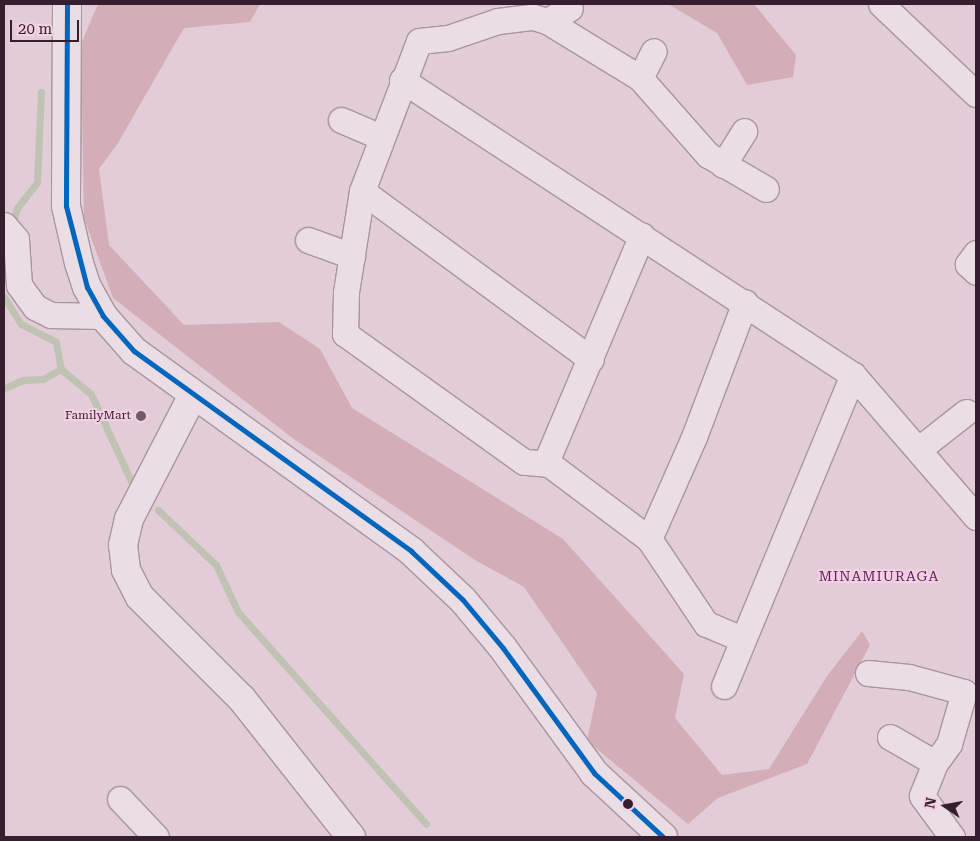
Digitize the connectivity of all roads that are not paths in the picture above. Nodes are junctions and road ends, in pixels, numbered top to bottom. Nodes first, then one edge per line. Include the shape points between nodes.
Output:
1 (67, 4) edge
2 (881, 4) edge
3 (570, 8) dead end
4 (547, 21) junction
5 (654, 51) dead end
6 (640, 78) junction
7 (402, 80) junction
8 (976, 94) edge
9 (341, 120) dead end
10 (744, 132) dead end
11 (381, 137) junction
12 (723, 165) junction
13 (766, 189) dead end
14 (362, 191) junction
15 (7, 228) edge
16 (642, 234) junction
17 (308, 240) dead end
18 (976, 253) edge
19 (352, 256) junction
20 (976, 272) edge
21 (745, 302) junction
22 (103, 316) junction
23 (591, 359) junction
24 (853, 375) junction
25 (193, 395) junction
26 (966, 412) dead end
27 (919, 449) junction
28 (546, 462) junction
29 (976, 517) edge
30 (649, 539) junction
31 (742, 639) junction
32 (868, 673) dead end
33 (724, 686) dead end
34 (890, 737) dead end
35 (935, 763) junction
36 (120, 799) dead end
37 (156, 837) edge
38 (351, 837) edge
39 (663, 837) edge
40 (952, 837) edge

1 - 22 main road via 66,206 71,238 84,279
2 - 8 street
3 - 4 street
4 - 6 street
4 - 7 street via 533,17 498,22 448,38 419,42
5 - 6 street
6 - 12 street via 708,155
7 - 11 street
7 - 16 street
9 - 11 street
10 - 12 street
11 - 14 street
12 - 13 street
14 - 19 street
14 - 23 street
15 - 22 street via 19,285 35,307 51,315
16 - 21 street
16 - 23 street
17 - 19 street
18 - 20 street via 968,264
19 - 28 street via 346,292 345,334 524,462
21 - 24 street
21 - 30 street via 694,437
22 - 25 main road via 117,336 134,351
23 - 28 street
24 - 27 street
24 - 31 street
25 - 38 main road via 129,519 123,545 126,570 140,597 242,699
25 - 39 main road via 411,551 463,600 503,648 594,773
26 - 27 street
27 - 29 street
28 - 30 street
30 - 31 street via 706,624
31 - 33 street
32 - 35 street via 909,676 964,692 949,744
34 - 35 street
35 - 40 street via 922,796
36 - 37 street

